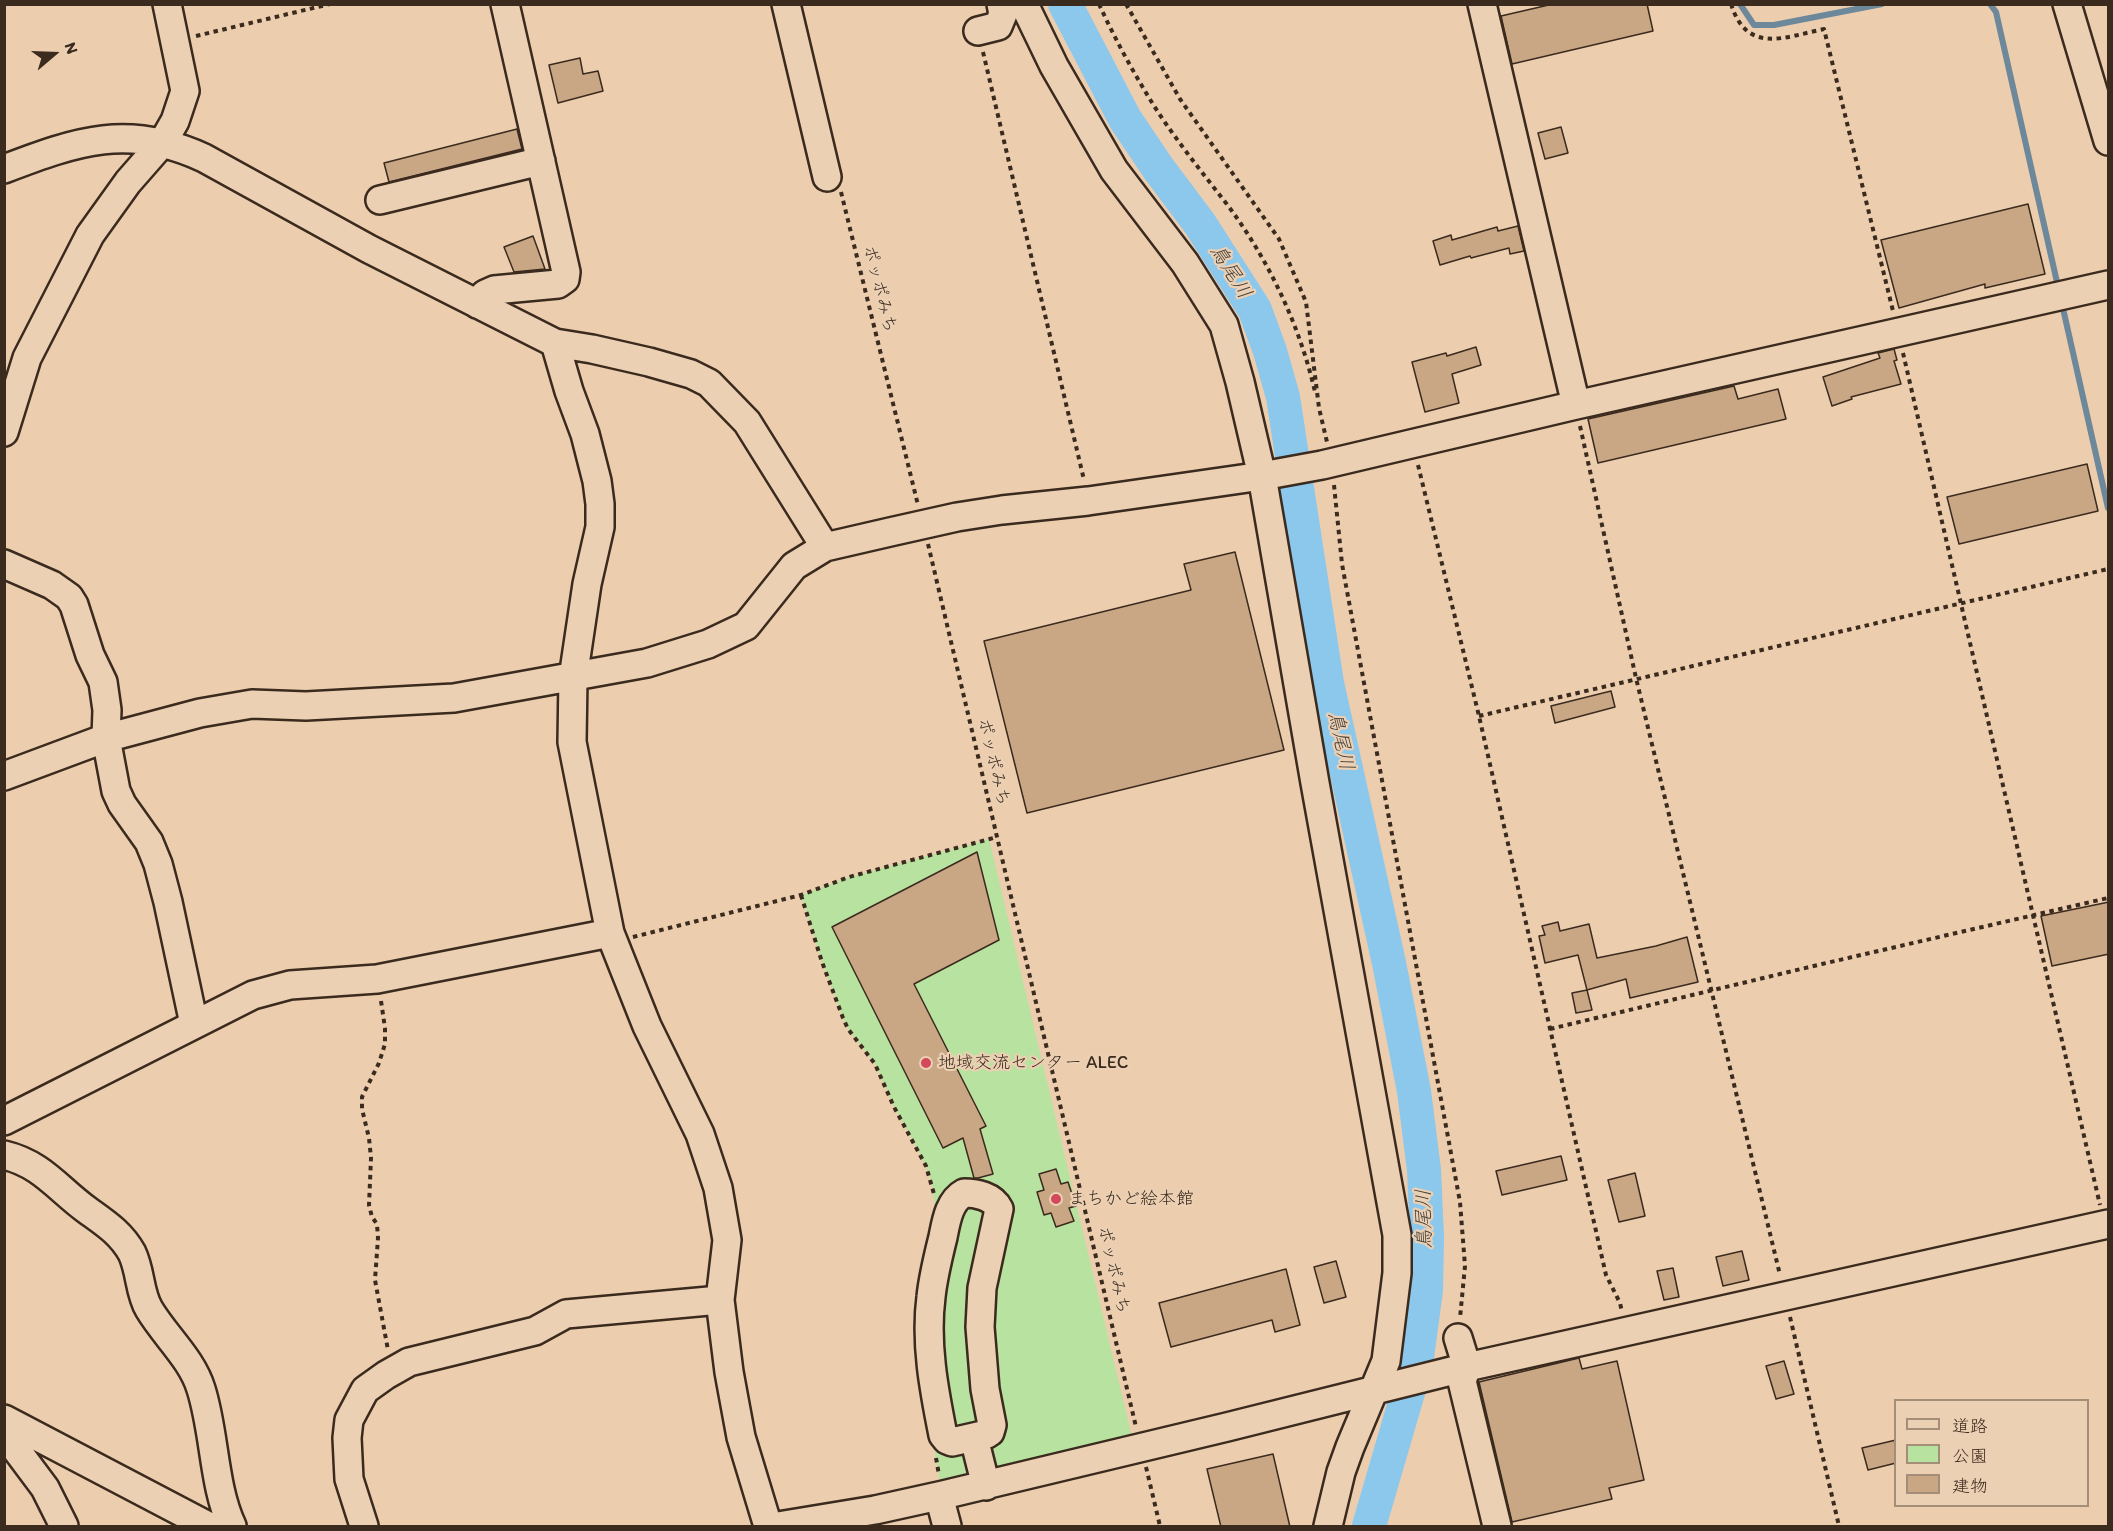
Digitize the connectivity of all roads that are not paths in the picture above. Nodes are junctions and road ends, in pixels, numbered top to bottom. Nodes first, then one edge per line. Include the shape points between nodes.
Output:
1 (166, 4) edge
2 (505, 4) edge
3 (786, 4) edge
4 (1001, 4) edge
5 (1024, 4) edge
6 (1482, 4) edge
7 (2067, 4) edge
8 (978, 31) road end
9 (2099, 79) edge
10 (2109, 141) edge
11 (163, 142) junction
12 (540, 161) junction
13 (4, 169) edge
14 (834, 183) road end
15 (380, 200) dead end
16 (2109, 285) edge
17 (477, 304) junction
18 (555, 343) junction
19 (1576, 405) junction
20 (4, 432) edge
21 (1267, 475) junction
22 (825, 547) junction
23 (4, 564) edge
24 (573, 678) junction
25 (106, 738) junction
26 (4, 776) edge
27 (612, 937) junction
28 (194, 1024) junction
29 (4, 1121) edge
30 (4, 1155) edge
31 (2107, 1224) edge
32 (720, 1300) junction
33 (1458, 1338) road end
34 (1459, 1368) junction
35 (1384, 1388) junction
36 (4, 1419) edge
37 (4, 1433) edge
38 (974, 1438) junction
39 (986, 1486) junction
40 (941, 1496) junction
41 (64, 1527) edge
42 (208, 1527) edge
43 (232, 1527) edge
44 (364, 1527) edge
45 (768, 1527) edge
46 (778, 1527) edge
47 (947, 1527) edge
48 (1328, 1527) edge
49 (1497, 1527) edge

1 - 11 street via 185,92
2 - 12 street
3 - 14 street
4 - 8 street via 1003,14 998,26
5 - 21 street via 1054,66 1114,170 1185,263 1224,325
6 - 19 street
7 - 9 street
9 - 10 street
11 - 13 street via 87,141
11 - 17 street via 204,158
11 - 20 street via 90,235 27,358
12 - 15 street
12 - 17 street via 565,279 549,286 494,290
16 - 19 street
17 - 18 street
18 - 22 street via 650,362 709,383 747,422
18 - 24 street via 585,434 600,504 600,527
19 - 21 street
21 - 22 street via 1002,510
21 - 35 street via 1315,783 1396,1235 1397,1274
22 - 24 street via 794,566 746,626 708,644 647,663
23 - 25 street via 52,585 74,605 103,682
24 - 25 street via 454,698 306,706 252,704 200,713
24 - 27 street via 572,742
25 - 26 street
25 - 28 street via 116,791 149,842 164,884
27 - 28 street via 378,979 290,985 253,995
27 - 32 street via 646,1026 700,1134 718,1188 727,1240
28 - 29 street
30 - 43 street via 38,1168 86,1210 105,1221 125,1243 137,1265 143,1298 200,1385
31 - 34 street
32 - 44 street via 566,1314 536,1331 409,1362 391,1372 365,1390 349,1420 349,1479
32 - 45 street via 741,1437
33 - 34 street
34 - 35 street
34 - 49 street
35 - 39 street
35 - 48 street via 1361,1417
36 - 42 street
37 - 41 street via 45,1488
38 - 38 street via 952,1442 944,1435 930,1344 931,1299 941,1243 954,1200 964,1193 993,1200 999,1209 984,1280 980,1327 992,1425 990,1432
38 - 39 street
39 - 40 street
40 - 46 street
40 - 47 street

